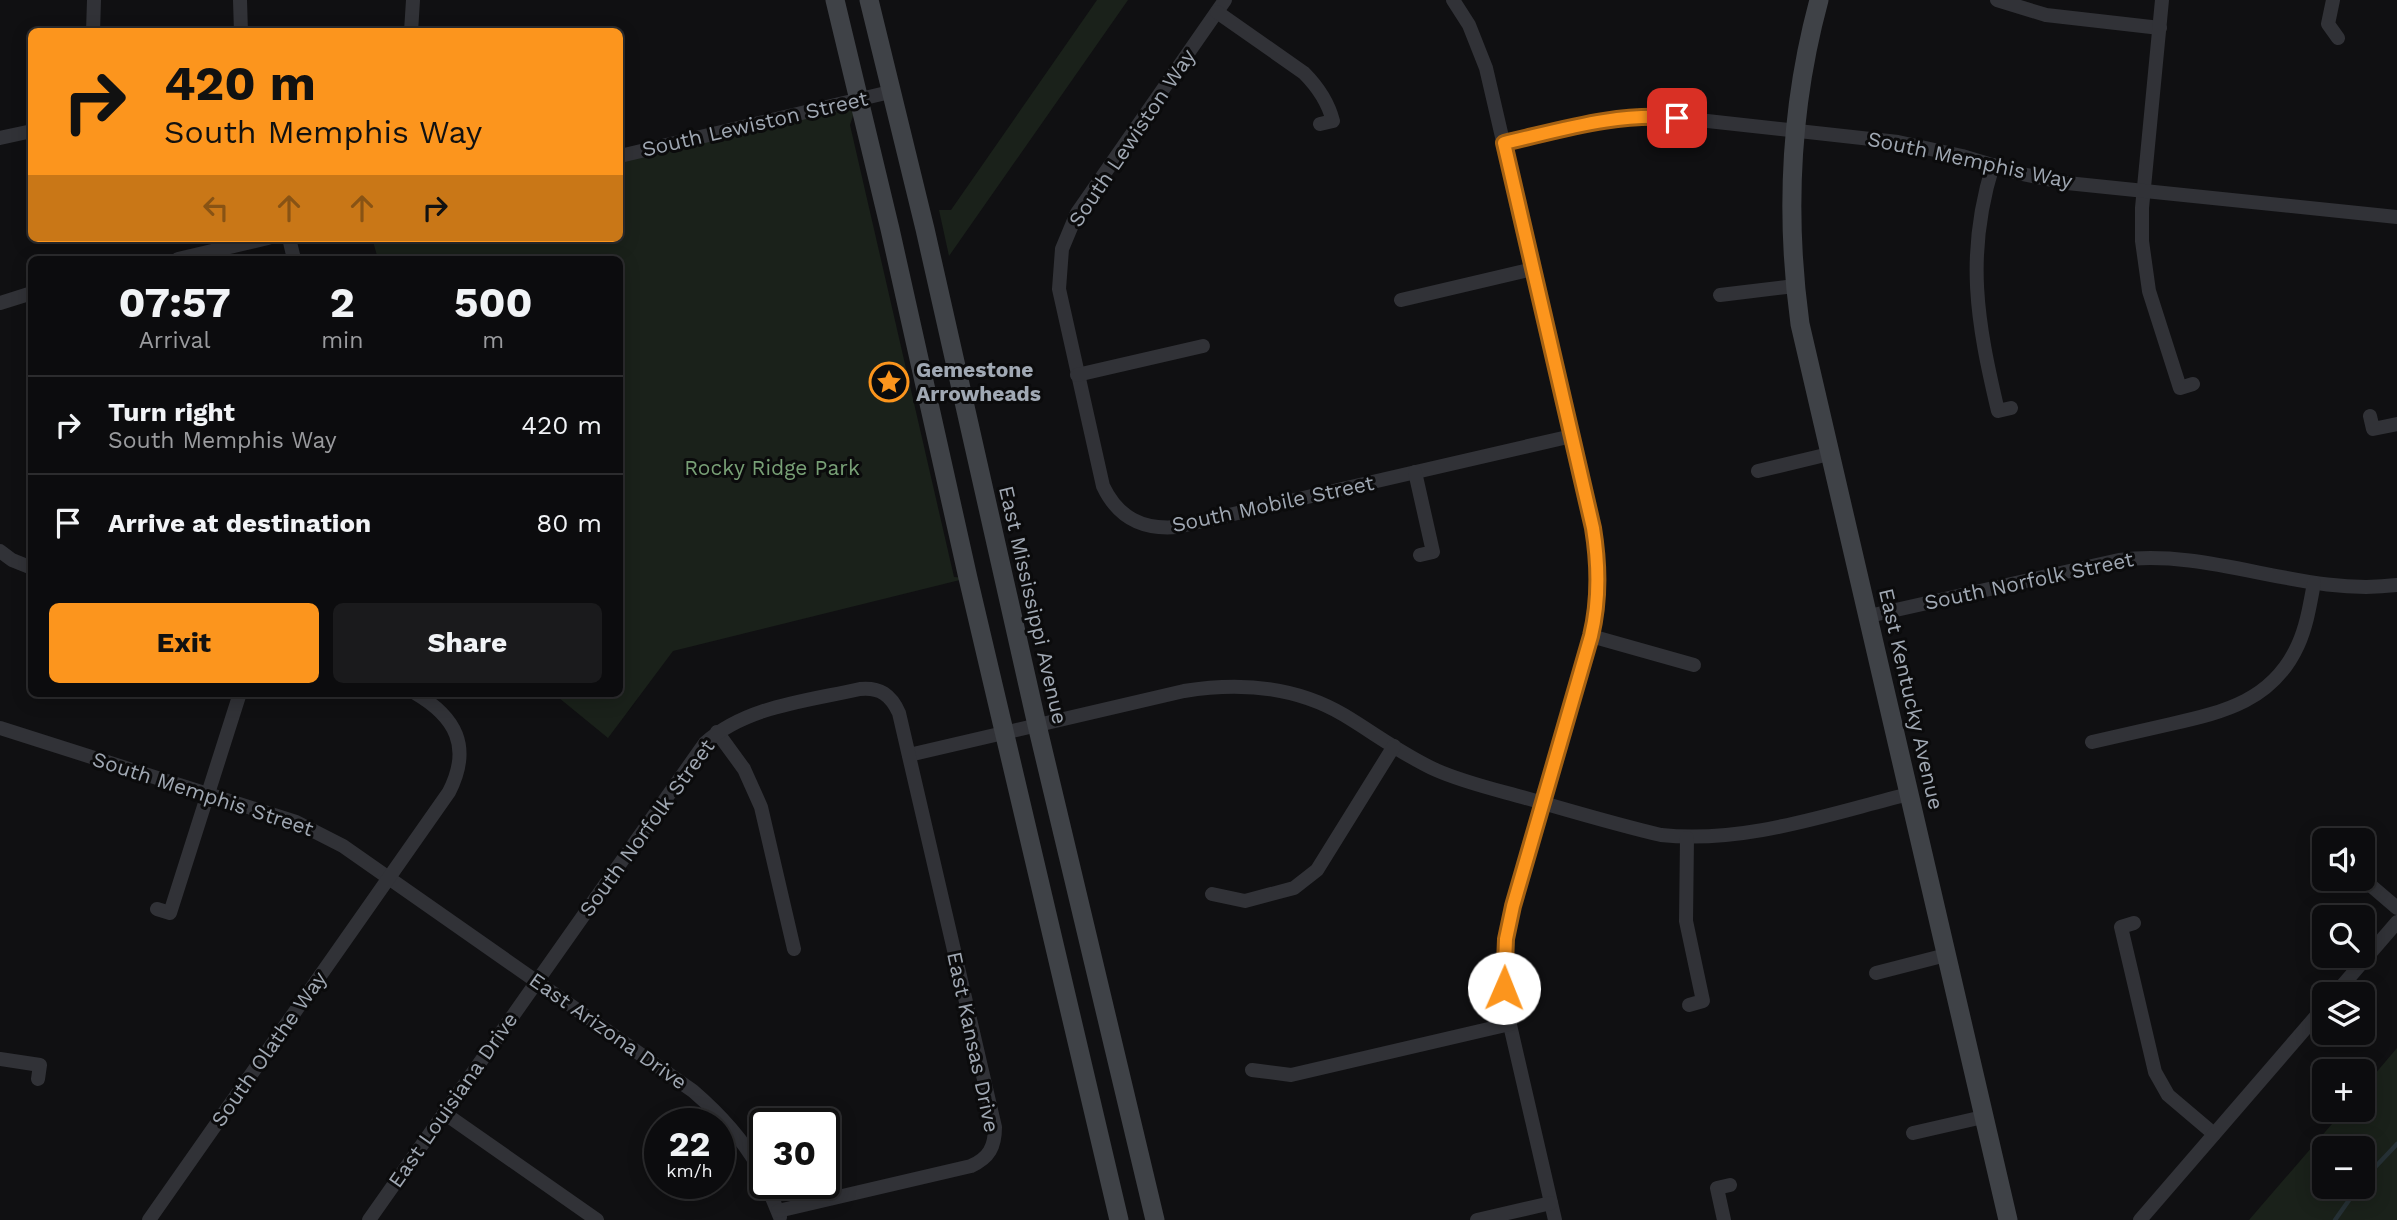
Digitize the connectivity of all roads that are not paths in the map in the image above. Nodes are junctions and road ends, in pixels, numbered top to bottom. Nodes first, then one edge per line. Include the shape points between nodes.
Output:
1 (94, 0) edge
2 (240, 0) edge
3 (412, 0) edge
4 (835, 0) edge
5 (869, 0) edge
6 (1453, 0) edge
7 (1819, 0) edge
8 (1997, 0) edge
9 (2162, 0) edge
10 (2333, 0) edge
11 (1221, 6) edge
12 (93, 28) edge
13 (241, 28) edge
14 (411, 28) edge
15 (2160, 28) junction
16 (2338, 38) dead end
17 (890, 92) junction
18 (858, 100) junction
19 (1320, 124) dead end
20 (1794, 130) junction
21 (28, 132) edge
22 (0, 138) edge
23 (1504, 143) junction
24 (623, 155) edge
25 (1993, 165) junction
26 (2143, 191) junction
27 (2397, 217) edge
28 (251, 242) edge
29 (191, 256) edge
30 (1533, 269) junction
31 (1795, 286) junction
32 (28, 294) edge
33 (1720, 295) dead end
34 (1401, 300) dead end
35 (0, 303) edge
36 (1203, 346) dead end
37 (1077, 375) junction
38 (2193, 384) dead end
39 (2011, 408) dead end
40 (2370, 416) dead end
41 (2397, 424) edge
42 (1572, 436) junction
43 (1829, 454) junction
44 (1758, 471) dead end
45 (1415, 472) junction
46 (1131, 520) joint
47 (0, 551) edge
48 (1420, 555) dead end
49 (28, 566) edge
50 (2314, 583) junction
51 (2397, 585) edge
52 (1869, 616) junction
53 (1591, 636) junction
54 (1694, 665) dead end
55 (239, 697) edge
56 (421, 697) edge
57 (1037, 725) junction
58 (0, 728) edge
59 (717, 732) junction
60 (1004, 733) junction
61 (2092, 742) dead end
62 (1394, 746) junction
63 (909, 755) junction
64 (208, 794) junction
65 (1909, 794) junction
66 (1543, 803) junction
67 (1687, 838) junction
68 (389, 877) junction
69 (2375, 889) edge
70 (1212, 894) dead end
71 (429, 906) joint
72 (2397, 908) edge
73 (157, 909) dead end
74 (2397, 922) edge
75 (2134, 923) dead end
76 (794, 949) dead end
77 (1946, 955) junction
78 (1876, 972) dead end
79 (537, 981) junction
80 (2345, 982) edge
81 (1689, 1005) dead end
82 (2312, 1021) edge
83 (1510, 1024) junction
84 (0, 1059) edge
85 (1252, 1070) dead end
86 (38, 1079) dead end
87 (444, 1113) junction
88 (1983, 1116) junction
89 (1913, 1133) dead end
90 (2214, 1134) junction
91 (749, 1152) edge
92 (1730, 1185) dead end
93 (1551, 1203) junction
94 (779, 1215) edge
95 (149, 1220) edge
96 (369, 1220) edge
97 (597, 1220) edge
98 (1119, 1220) edge
99 (1155, 1220) edge
100 (1477, 1220) edge
101 (1555, 1220) edge
102 (1724, 1220) edge
103 (2008, 1220) edge
104 (2140, 1220) edge

1 - 12 street
2 - 13 street
3 - 14 street
4 - 18 main road
5 - 17 main road, East Mississippi Avenue
6 - 23 street via 1479,46
7 - 20 main road, East Kentucky Avenue
8 - 15 street via 2062,18
9 - 15 street
10 - 16 street via 2328,24
11 - 19 street via 1314,83 1334,121
11 - 37 street, South Lewiston Way via 1068,231 1059,289
15 - 26 street
17 - 18 street, South Lewiston Street
17 - 57 main road, East Mississippi Avenue
18 - 24 street, South Lewiston Street
18 - 60 main road
20 - 23 street, South Memphis Way via 1632,116
20 - 25 street, South Memphis Way via 1898,142
20 - 31 main road, East Kentucky Avenue via 1790,211
21 - 22 street
23 - 30 street
25 - 26 street, South Memphis Way via 2067,183
25 - 39 street via 1980,217 1976,288 1981,337 1998,411
26 - 27 street, South Memphis Way
26 - 38 street via 2142,241 2149,291 2180,388
28 - 29 street
30 - 34 street
30 - 42 street
31 - 33 street
31 - 43 main road, East Kentucky Avenue
32 - 35 street
36 - 37 street
37 - 46 street, South Lewiston Way via 1103,486 1117,509
40 - 41 street via 2373,429
42 - 45 street, South Mobile Street
42 - 53 street via 1598,558
43 - 44 street
43 - 52 main road, East Kentucky Avenue
45 - 46 street, South Mobile Street via 1177,527 1153,527
45 - 48 street via 1433,552
47 - 49 street
50 - 51 street, South Norfolk Street
50 - 52 street, South Norfolk Street via 2189,558 2142,557
50 - 61 street via 2297,647 2260,692 2225,711
52 - 65 main road, East Kentucky Avenue
53 - 54 street
53 - 66 street
55 - 64 street
56 - 68 street via 451,723 460,761 449,792
57 - 60 street
57 - 62 street via 1184,691 1242,685 1321,703
57 - 99 main road, East Mississippi Avenue
58 - 64 street, South Memphis Street
59 - 63 street, South Norfolk Street via 759,712 870,688 893,701
59 - 76 street via 744,769 758,799
59 - 79 street, South Norfolk Street via 694,756
60 - 63 street
60 - 98 main road
62 - 66 street via 1457,778
62 - 70 street via 1308,879 1294,888 1245,901
63 - 94 street, East Kansas Drive via 995,1141 991,1152 971,1166
64 - 68 street, South Memphis Street via 320,833
64 - 73 street via 170,913
65 - 67 street via 1745,834
65 - 77 main road, East Kentucky Avenue
66 - 67 street via 1631,828
66 - 83 street via 1506,939 1504,988
67 - 81 street via 1686,921 1703,1001
68 - 71 street, South Memphis Street
68 - 95 street, South Olathe Way
69 - 72 street
71 - 79 street, East Arizona Drive
74 - 80 street
75 - 90 street via 2120,927 2155,1072 2168,1094
77 - 78 street
77 - 88 main road, East Kentucky Avenue
79 - 87 street, East Louisiana Drive
79 - 91 street, East Arizona Drive via 693,1091
82 - 90 street
83 - 85 street via 1291,1075
83 - 93 street
84 - 86 street via 40,1065
87 - 96 street, East Louisiana Drive
87 - 97 street
88 - 89 street
88 - 103 main road, East Kentucky Avenue
90 - 104 street
92 - 102 street via 1717,1188
93 - 100 street
93 - 101 street

